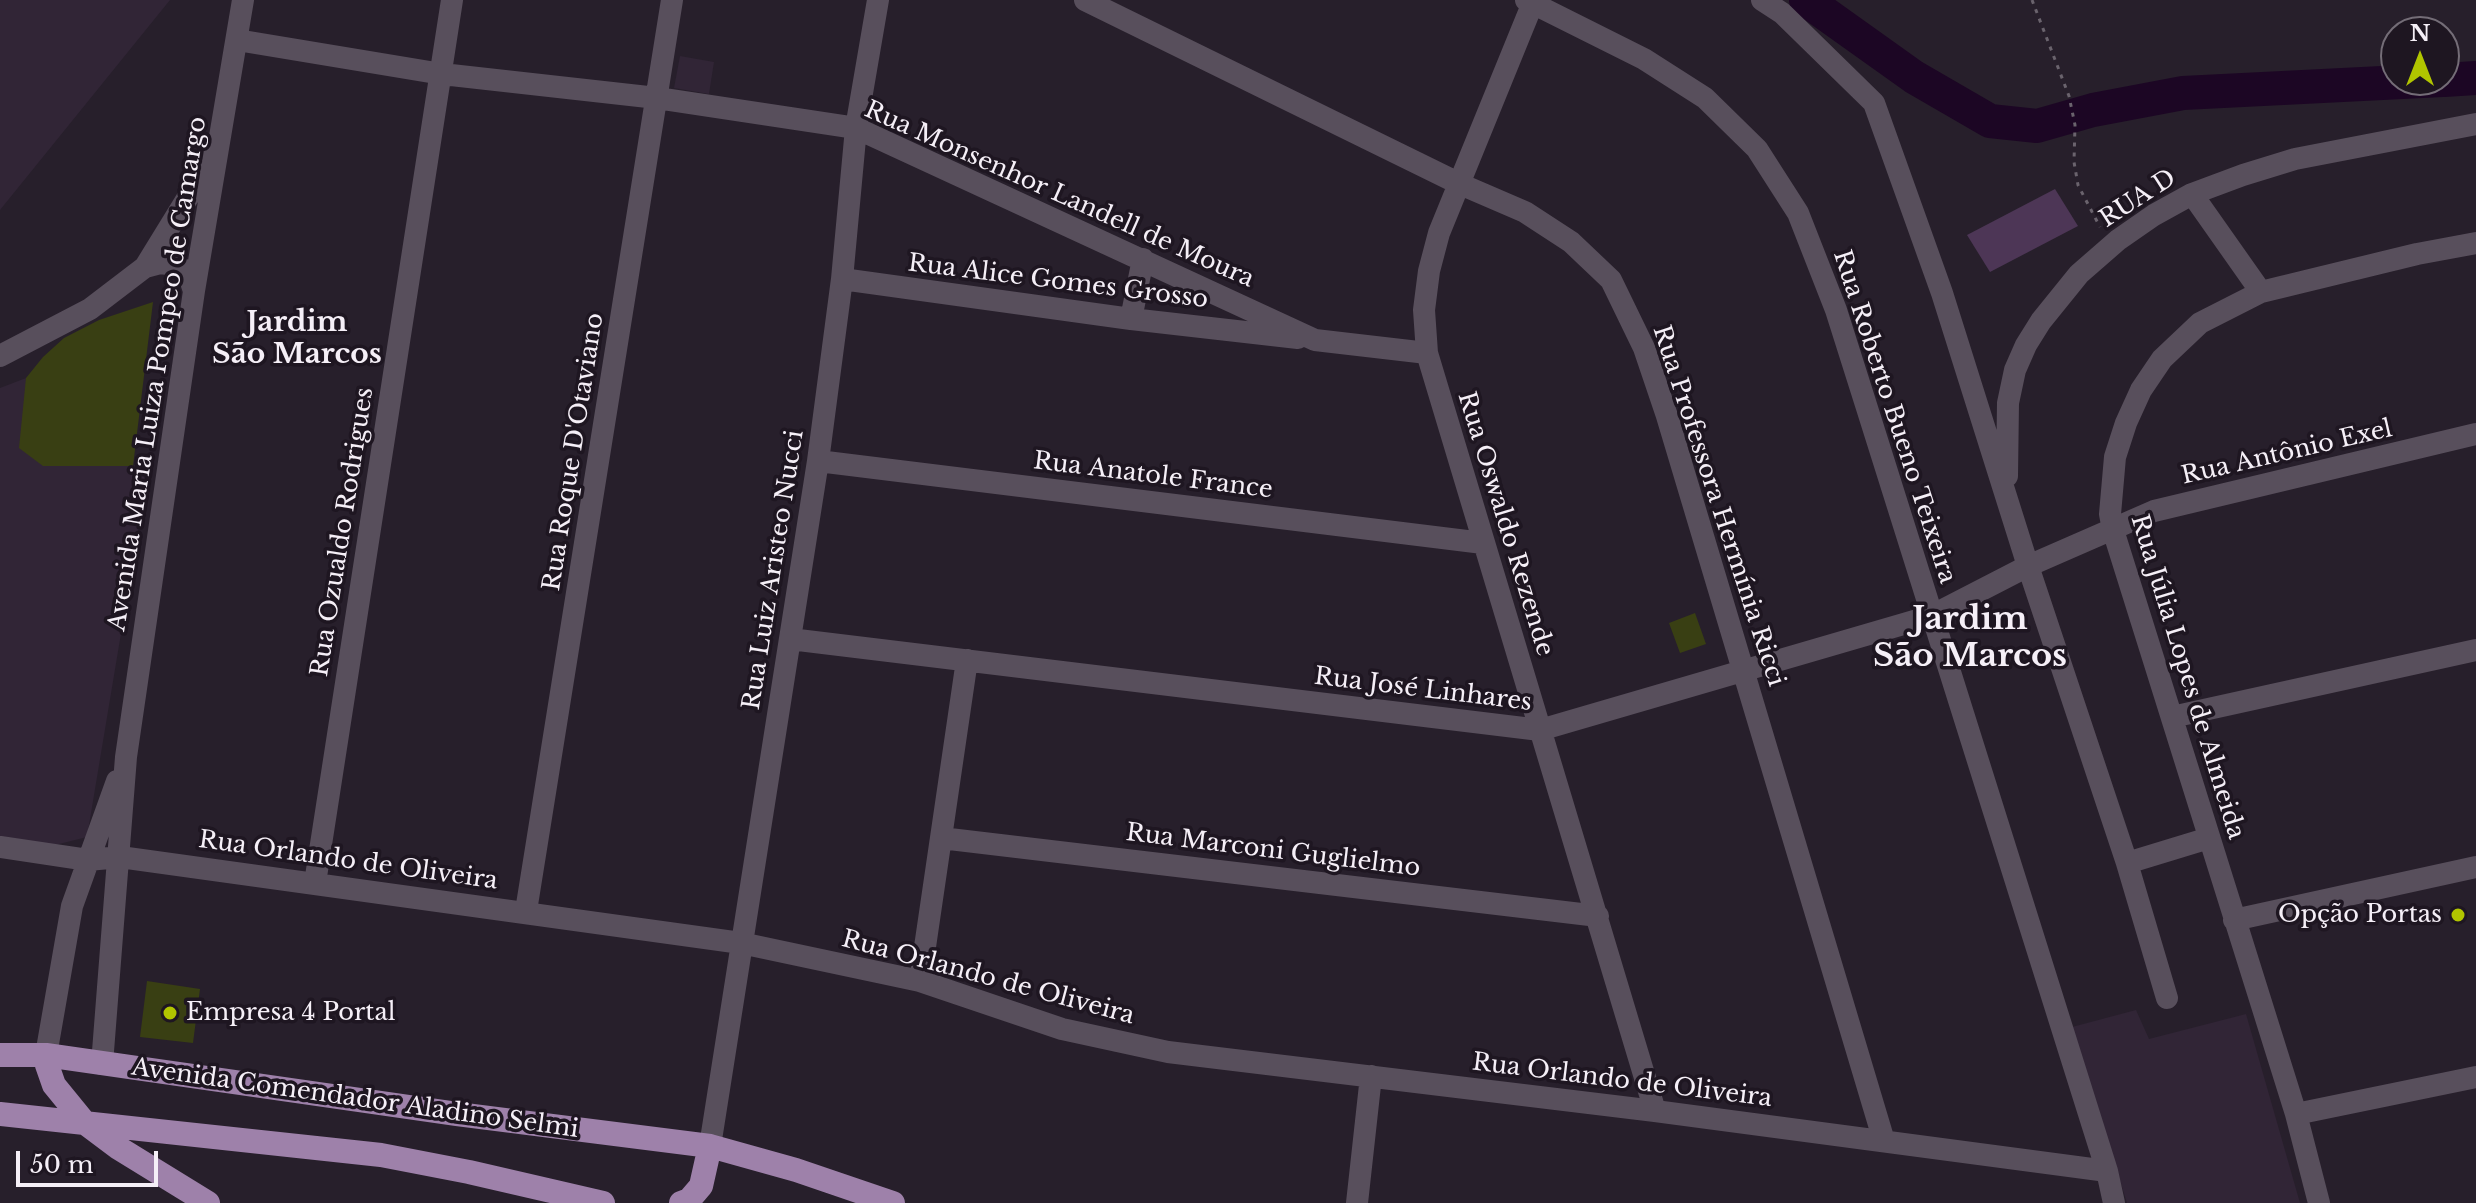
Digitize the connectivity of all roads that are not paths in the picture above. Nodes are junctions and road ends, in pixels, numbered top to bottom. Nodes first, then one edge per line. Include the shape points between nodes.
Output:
1 (243, 0) edge
2 (452, 0) edge
3 (672, 0) edge
4 (878, 0) edge
5 (1085, 0) edge
6 (1762, 0) edge
7 (1531, 1) edge
8 (237, 40) junction
9 (442, 74) junction
10 (657, 98) junction
11 (2476, 124) edge
12 (856, 128) junction
13 (218, 147) junction
14 (1460, 184) junction
15 (2192, 194) junction
16 (2476, 243) edge
17 (1143, 259) junction
18 (145, 267) junction
19 (842, 279) junction
20 (194, 291) junction
21 (2261, 292) junction
22 (1131, 319) junction
23 (1315, 340) junction
24 (1427, 353) junction
25 (0, 356) edge
26 (2476, 434) edge
27 (818, 461) junction
28 (2007, 503) junction
29 (2113, 530) junction
30 (1483, 543) junction
31 (2028, 566) junction
32 (1931, 616) junction
33 (790, 639) junction
34 (2476, 650) edge
35 (967, 660) junction
36 (1744, 672) junction
37 (2172, 717) junction
38 (1540, 730) junction
39 (126, 757) junction
40 (941, 838) junction
41 (2209, 838) junction
42 (0, 847) edge
43 (120, 857) junction
44 (88, 860) junction
45 (2127, 863) junction
46 (2476, 867) edge
47 (315, 883) junction
48 (526, 911) junction
49 (1598, 916) junction
50 (2234, 920) junction
51 (741, 943) junction
52 (920, 981) junction
53 (2167, 998) dead end
54 (0, 1055) edge
55 (46, 1055) junction
56 (102, 1064) junction
57 (1371, 1076) junction
58 (2476, 1077) edge
59 (1655, 1111) junction
60 (0, 1114) edge
61 (2296, 1114) junction
62 (85, 1123) junction
63 (1884, 1141) junction
64 (710, 1146) junction
65 (2107, 1171) junction
66 (892, 1202) edge
67 (208, 1203) edge
68 (603, 1203) edge
69 (681, 1203) edge
70 (1357, 1203) edge
71 (2114, 1203) edge
72 (2319, 1203) edge

1 - 8 street, Avenida Maria Luiza Pompeo de Camargo
2 - 9 street, Rua Ozualdo Rodrigues
3 - 10 street, Rua Roque D'Otaviano
4 - 12 street, Rua Luiz Aristeo Nucci
5 - 14 street, Rua Professora Hermínia Ricci
6 - 28 street via 1874,103 1942,293
7 - 14 street, Rua Oswaldo Rezende
7 - 32 street, Rua Roberto Bueno Teixeira via 1644,59 1705,98 1757,149 1798,213 1836,310
8 - 9 street, Rua Monsenhor Landell de Moura
8 - 13 street, Avenida Maria Luiza Pompeo de Camargo
9 - 10 street, Rua Monsenhor Landell de Moura
9 - 47 street, Rua Ozualdo Rodrigues
10 - 12 street, Rua Monsenhor Landell de Moura
10 - 48 street, Rua Roque D'Otaviano
11 - 15 street, RUA D via 2295,159
12 - 17 street, Rua Monsenhor Landell de Moura
12 - 19 street, Rua Luiz Aristeo Nucci
13 - 18 street
13 - 20 street, Avenida Maria Luiza Pompeo de Camargo
14 - 24 street, Rua Oswaldo Rezende via 1429,271 1424,310
14 - 36 street, Rua Professora Hermínia Ricci via 1525,212 1571,242 1611,280 1648,361
15 - 21 street
15 - 28 street, RUA D via 2154,215 2079,274 2026,345 2008,403
16 - 21 street, Rua Júlia Lopes de Almeida
17 - 22 street
17 - 23 street, Rua Monsenhor Landell de Moura
18 - 20 street via 176,265 188,273
18 - 25 street via 90,309
19 - 22 street, Rua Alice Gomes Grosso
19 - 27 street, Rua Luiz Aristeo Nucci
20 - 39 street, Avenida Maria Luiza Pompeo de Camargo
21 - 29 street, Rua Júlia Lopes de Almeida via 2200,323 2162,359 2141,390 2115,457
22 - 23 street, Rua Alice Gomes Grosso
23 - 24 street, Rua Monsenhor Landell de Moura
24 - 30 street, Rua Oswaldo Rezende
26 - 29 street, Rua Antônio Exel via 2154,511
27 - 30 street, Rua Anatole France
27 - 33 street, Rua Luiz Aristeo Nucci
28 - 31 street
29 - 31 street, Rua José Linhares
29 - 37 street, Rua Júlia Lopes de Almeida
30 - 38 street, Rua Oswaldo Rezende
31 - 32 street, Rua José Linhares
31 - 45 street
32 - 36 street, Rua José Linhares
32 - 65 street, Rua Roberto Bueno Teixeira
33 - 35 street, Rua José Linhares
33 - 51 street, Rua Luiz Aristeo Nucci
34 - 37 street
35 - 38 street, Rua José Linhares
35 - 40 street
36 - 38 street, Rua José Linhares
36 - 63 street, Rua Professora Hermínia Ricci
37 - 41 street, Rua Júlia Lopes de Almeida
38 - 49 street, Rua Oswaldo Rezende
39 - 43 street, Avenida Maria Luiza Pompeo de Camargo
39 - 44 street, Avenida Maria Luiza Pompeo de Camargo
40 - 49 street, Rua Marconi Guglielmo
40 - 52 street
41 - 45 street
41 - 50 street, Rua Júlia Lopes de Almeida
42 - 44 street, Rua Orlando de Oliveira
43 - 44 street, Rua Orlando de Oliveira
43 - 47 street, Rua Orlando de Oliveira
43 - 56 street, Avenida Maria Luiza Pompeo de Camargo
44 - 55 street, Avenida Maria Luiza Pompeo de Camargo via 72,906
45 - 53 street
46 - 50 street
47 - 48 street, Rua Orlando de Oliveira
48 - 51 street, Rua Orlando de Oliveira
49 - 59 street, Rua Oswaldo Rezende
50 - 61 street, Rua Júlia Lopes de Almeida
51 - 52 street, Rua Orlando de Oliveira
51 - 64 street, Rua Luiz Aristeo Nucci
52 - 57 street, Rua Orlando de Oliveira via 1062,1029 1168,1052
54 - 55 main road, Avenida Comendador Aladino Selmi
55 - 56 main road, Avenida Comendador Aladino Selmi
55 - 62 main road via 54,1085
56 - 64 main road, Avenida Comendador Aladino Selmi
57 - 59 street, Rua Orlando de Oliveira
57 - 70 street
58 - 61 street
59 - 63 street, Rua Orlando de Oliveira
60 - 62 main road
61 - 72 street, Rua Júlia Lopes de Almeida
62 - 67 main road
62 - 68 main road via 381,1155
63 - 65 street, Rua Orlando de Oliveira
64 - 66 main road, Avenida Comendador Aladino Selmi
64 - 69 main road via 701,1186
65 - 71 street, Rua Roberto Bueno Teixeira

